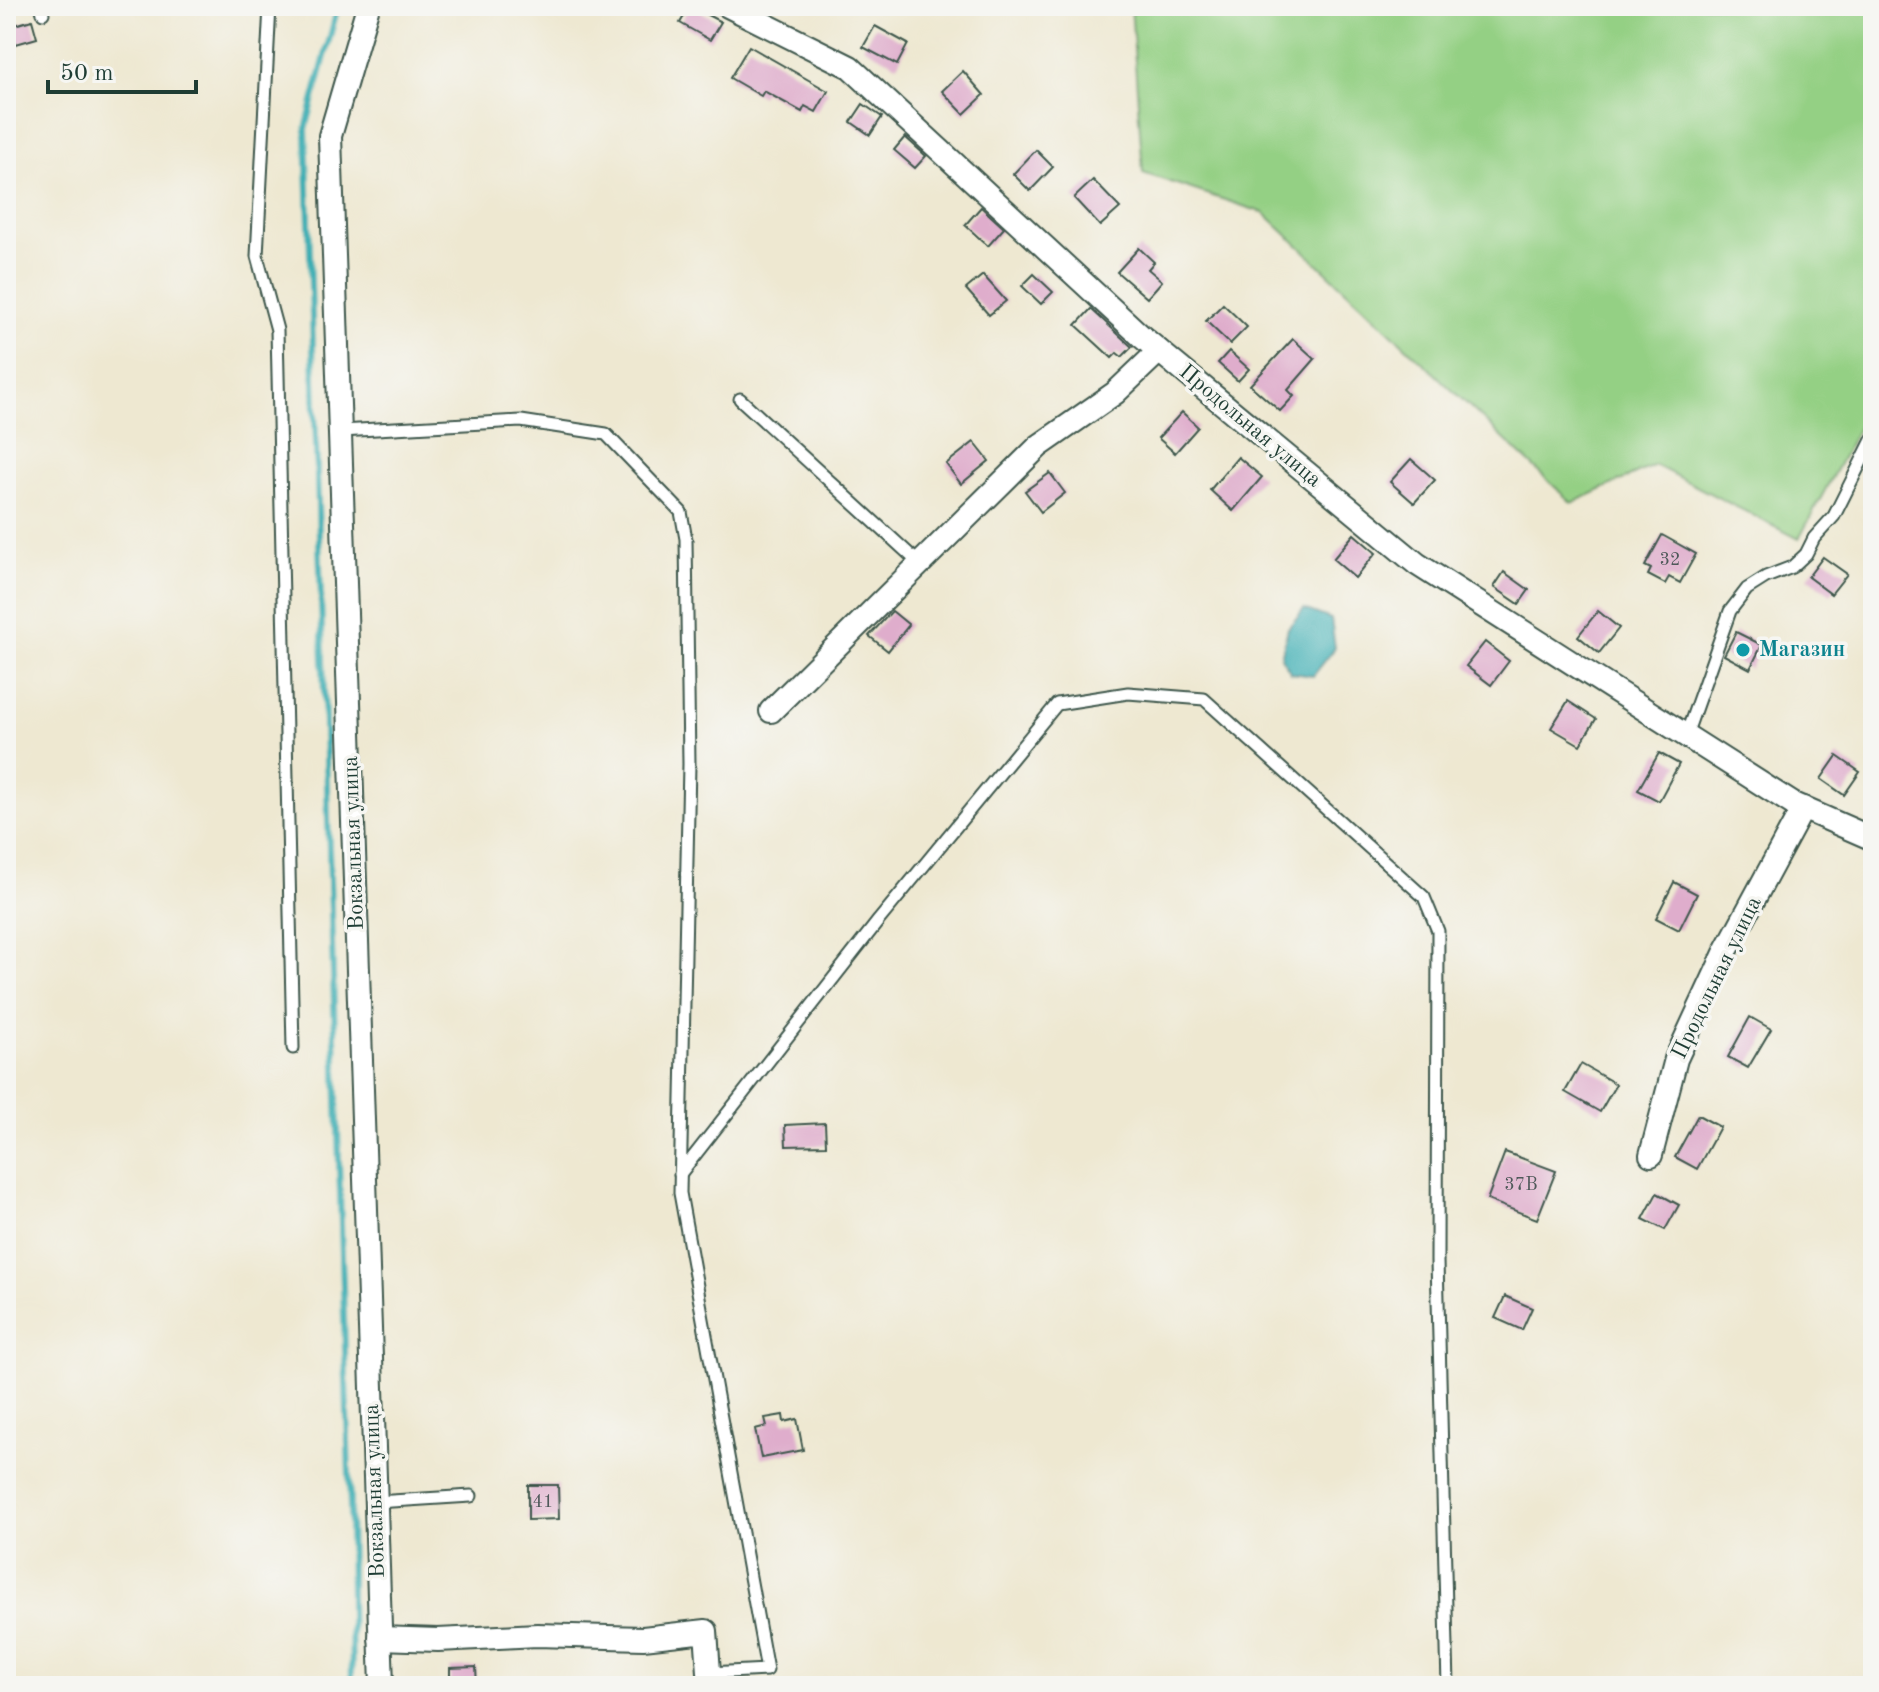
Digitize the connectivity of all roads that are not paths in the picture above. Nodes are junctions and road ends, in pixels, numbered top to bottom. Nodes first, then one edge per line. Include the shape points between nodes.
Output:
1 (270, 6) edge
2 (368, 6) edge
3 (728, 6) edge
4 (1159, 351) junction
5 (740, 399) dead end
6 (341, 431) junction
7 (1873, 438) edge
8 (920, 564) junction
9 (771, 711) dead end
10 (1686, 735) junction
11 (1803, 808) junction
12 (1873, 839) edge
13 (293, 1048) dead end
14 (1651, 1155) dead end
15 (680, 1174) junction
16 (471, 1496) dead end
17 (376, 1502) junction
18 (380, 1638) junction
19 (709, 1671) edge
20 (382, 1686) edge
21 (1448, 1686) edge

1 - 13 lane via 257,256 277,330
2 - 6 street, Вокзальная улица via 330,136
3 - 4 street, Продольная улица via 850,67
4 - 8 street via 1115,393 1039,446
4 - 10 street, Продольная улица via 1417,564
5 - 8 lane
6 - 15 lane via 521,421 606,434 681,512 686,539 689,764
6 - 17 street, Вокзальная улица
7 - 10 lane via 1834,516 1806,554 1792,567 1747,589 1730,611
8 - 9 street
10 - 11 street, Продольная улица
11 - 12 street, Продольная улица
11 - 14 street, Продольная улица via 1726,951 1676,1059
15 - 19 lane via 687,1239 767,1670
15 - 21 lane via 1057,704 1128,693 1204,699 1424,897 1438,931 1437,1261
16 - 17 lane
17 - 18 street, Вокзальная улица
18 - 19 street via 643,1638 706,1631
18 - 20 street, Вокзальная улица

